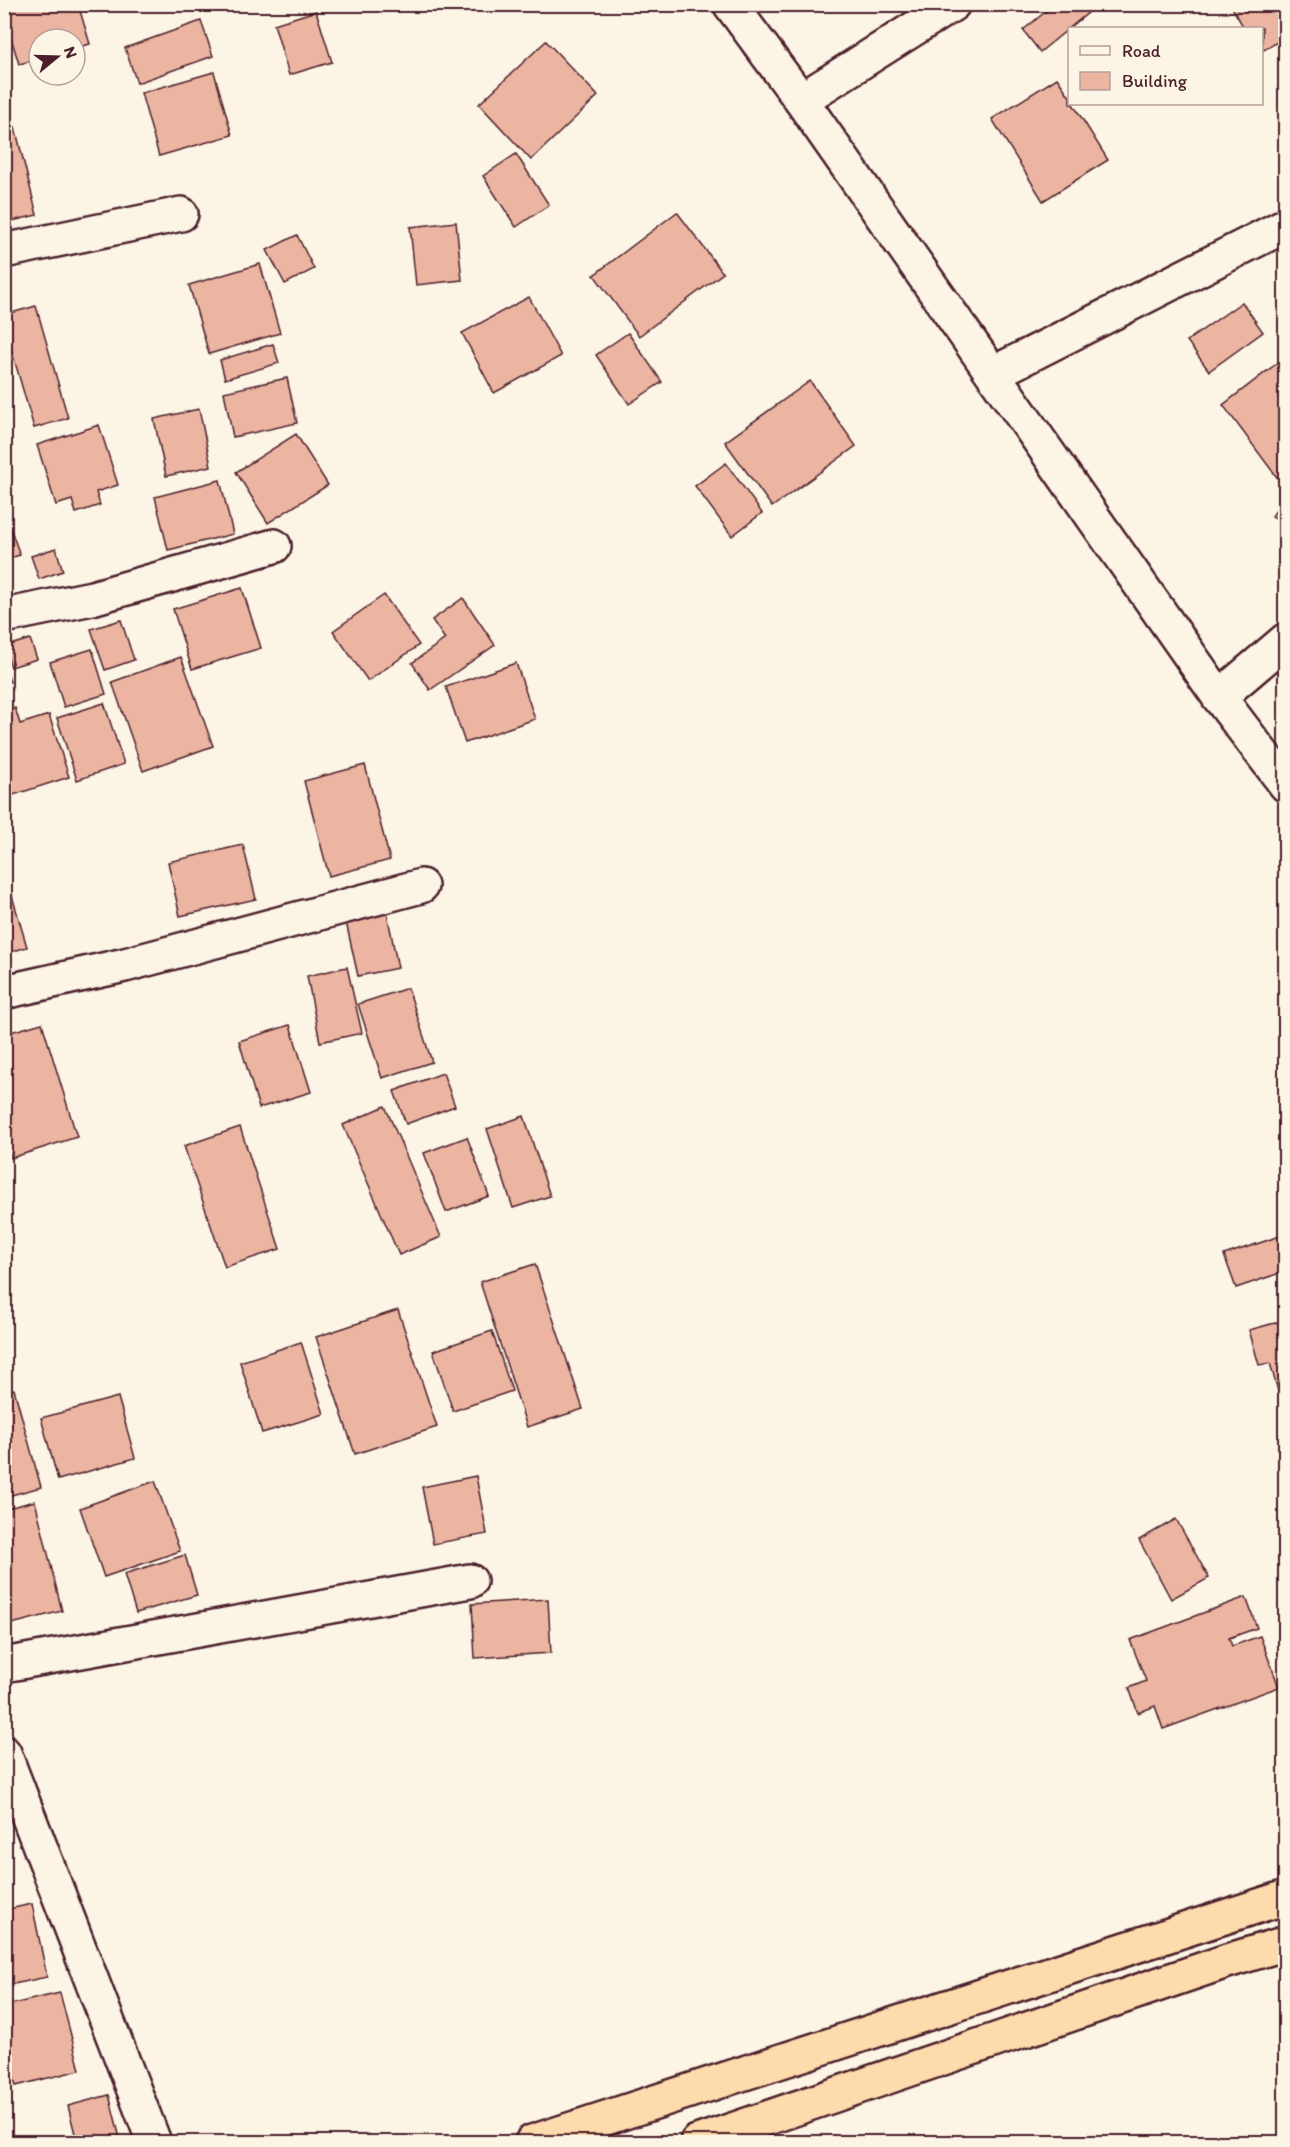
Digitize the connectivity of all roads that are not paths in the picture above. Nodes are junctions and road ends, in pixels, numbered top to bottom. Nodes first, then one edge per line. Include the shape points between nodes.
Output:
1 (730, 4) edge
2 (953, 4) edge
3 (801, 100) junction
4 (181, 214) dead end
5 (1286, 225) edge
6 (4, 251) edge
7 (994, 373) junction
8 (274, 546) dead end
9 (4, 616) edge
10 (1286, 640) edge
11 (1219, 696) junction
12 (1286, 784) edge
13 (421, 886) dead end
14 (4, 992) edge
15 (470, 1581) dead end
16 (4, 1665) edge
17 (4, 1753) edge
18 (1286, 1897) edge
19 (1286, 1943) edge
20 (154, 2142) edge
21 (532, 2142) edge
22 (697, 2142) edge

1 - 3 street
2 - 3 street
3 - 7 street
4 - 6 street
5 - 7 street
7 - 11 street
8 - 9 street via 92,598
10 - 11 street
11 - 12 street
13 - 14 street via 125,965
15 - 16 street
17 - 20 street
18 - 21 highway
19 - 22 highway

